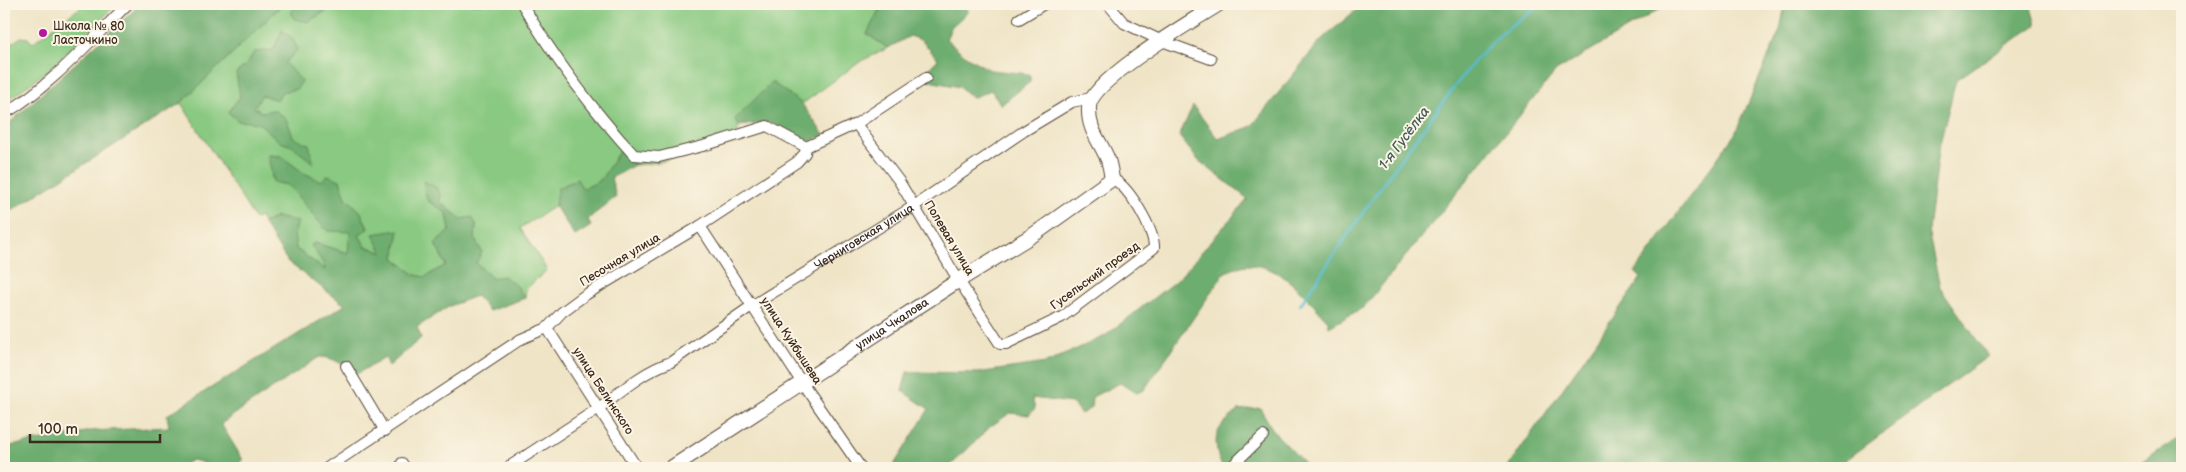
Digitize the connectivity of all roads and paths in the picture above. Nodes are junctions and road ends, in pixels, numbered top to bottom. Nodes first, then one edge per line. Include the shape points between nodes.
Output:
1 (128, 4) edge
2 (522, 4) edge
3 (1044, 4) edge
4 (1108, 4) edge
5 (1219, 4) edge
6 (1019, 19) dead end
7 (1162, 41) junction
8 (1210, 59) dead end
9 (926, 78) dead end
10 (1091, 98) junction
11 (4, 114) edge
12 (856, 124) junction
13 (806, 147) junction
14 (1112, 179) junction
15 (914, 206) junction
16 (700, 226) junction
17 (959, 280) junction
18 (753, 305) junction
19 (547, 328) junction
20 (1000, 344) joint
21 (346, 366) dead end
22 (802, 383) junction
23 (599, 408) junction
24 (385, 431) junction
25 (1263, 436) dead end
26 (327, 468) edge
27 (507, 468) edge
28 (637, 468) edge
29 (671, 468) edge
30 (861, 468) edge
31 (1230, 468) edge

1 - 11 street via 73,58
2 - 13 street via 568,77 634,155 659,157 767,126
3 - 6 street
4 - 7 street via 1124,23
5 - 7 street
7 - 8 street
7 - 10 street via 1106,80
9 - 12 street, Песочная улица
10 - 14 street via 1090,127 1109,162
10 - 15 street, Черниговская улица via 1072,102 1024,131
12 - 13 street, Песочная улица
12 - 15 street, Полевая улица
13 - 16 street, Песочная улица via 797,162
14 - 17 street, улица Чкалова via 1036,233
14 - 20 street, Гусельский проезд via 1119,181 1140,209 1155,241 1154,248 1062,317
15 - 17 street, Полевая улица
15 - 18 street, Черниговская улица
16 - 18 street, улица Куйбышева
16 - 19 street, Песочная улица via 585,295
17 - 20 street, Полевая улица
17 - 22 street, улица Чкалова
18 - 22 street, улица Куйбышева
18 - 23 street, Черниговская улица via 671,362 610,397
19 - 23 street, улица Белинского
19 - 24 street, Песочная улица via 521,339
21 - 24 street
22 - 29 street, улица Чкалова
22 - 30 street, улица Куйбышева
23 - 27 street, Черниговская улица
23 - 28 street, улица Белинского
24 - 26 street, Песочная улица
25 - 31 street

